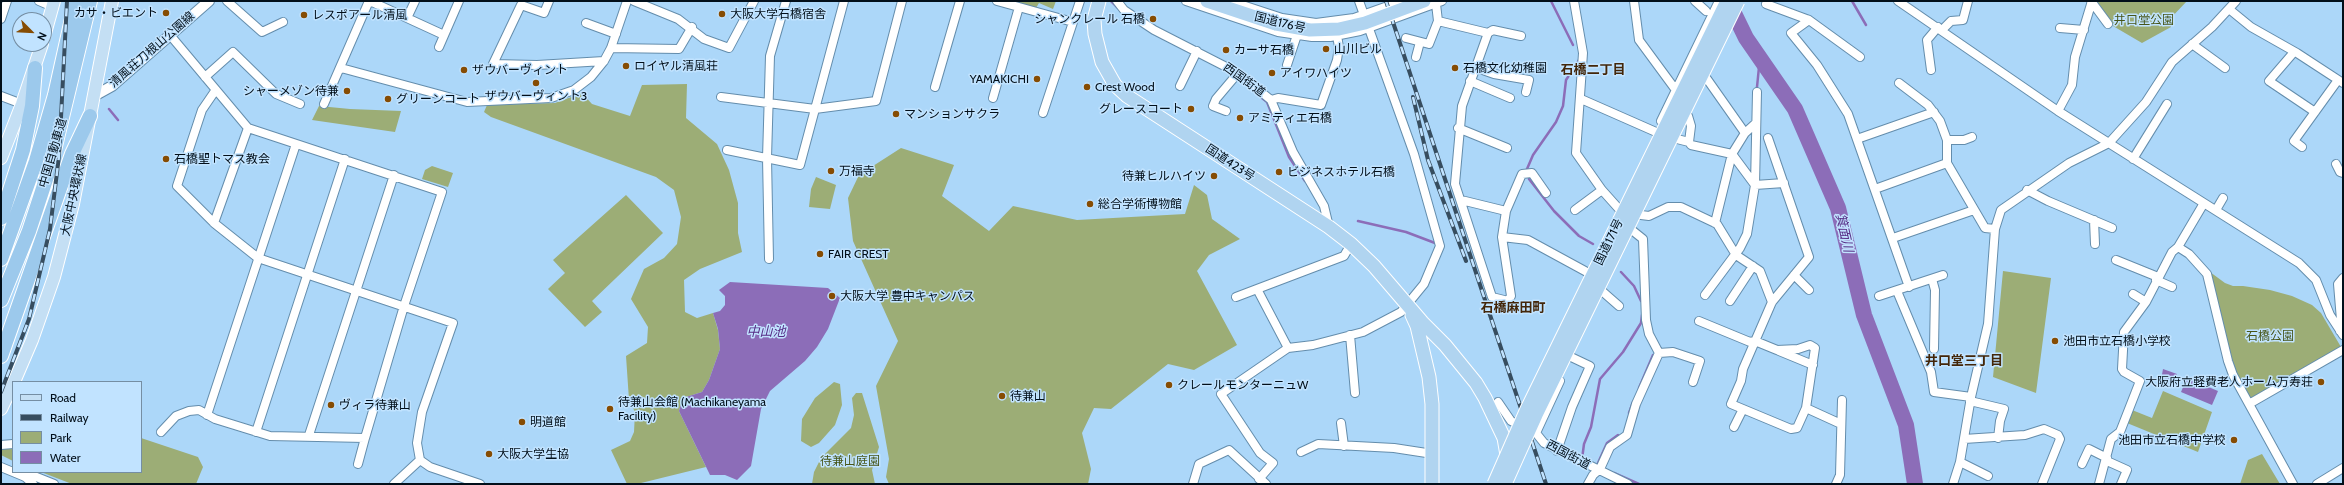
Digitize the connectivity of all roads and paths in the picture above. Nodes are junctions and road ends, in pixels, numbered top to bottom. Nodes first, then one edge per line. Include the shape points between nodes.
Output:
1 (7, 1) edge
2 (38, 1) edge
3 (76, 1) edge
4 (90, 1) edge
5 (112, 1) edge
6 (209, 1) edge
7 (227, 1) edge
8 (369, 1) edge
9 (415, 1) edge
10 (459, 1) edge
11 (549, 1) edge
12 (627, 1) edge
13 (634, 1) edge
14 (754, 1) edge
15 (786, 1) edge
16 (844, 1) edge
17 (902, 1) edge
18 (960, 1) edge
19 (997, 1) edge
20 (1080, 1) edge
21 (1099, 1) edge
22 (1117, 1) edge
23 (1186, 1) edge
24 (1207, 1) edge
25 (1230, 1) edge
26 (1359, 1) edge
27 (1402, 1) edge
28 (1410, 1) edge
29 (1574, 1) edge
30 (1634, 1) edge
31 (1695, 1) edge
32 (1738, 1) edge
33 (1745, 1) edge
34 (1898, 1) edge
35 (1968, 1) edge
36 (2092, 1) edge
37 (2236, 1) edge
38 (53, 3) edge
39 (1430, 3) edge
40 (1720, 3) edge
41 (1766, 4) dead end
42 (1019, 7) junction
43 (2229, 9) junction
44 (1706, 11) dead end
45 (1414, 12) junction
46 (1363, 14) junction
47 (407, 18) junction
48 (1, 19) edge
49 (1809, 20) junction
50 (1438, 21) junction
51 (79, 22) junction
52 (284, 22) dead end
53 (1073, 22) junction
54 (1304, 22) junction
55 (1334, 22) junction
56 (586, 23) dead end
57 (2108, 24) dead end
58 (692, 27) junction
59 (1370, 28) junction
60 (1940, 28) junction
61 (2060, 28) dead end
62 (2084, 30) junction
63 (1488, 33) junction
64 (616, 34) junction
65 (170, 35) junction
66 (444, 35) junction
67 (1300, 36) junction
68 (1337, 36) junction
69 (1521, 36) dead end
70 (1406, 38) dead end
71 (1420, 42) junction
72 (2192, 44) junction
73 (439, 47) dead end
74 (611, 48) junction
75 (40, 52) edge
76 (2294, 52) junction
77 (1196, 54) junction
78 (1416, 57) dead end
79 (1860, 57) dead end
80 (604, 60) junction
81 (1287, 65) dead end
82 (1474, 67) junction
83 (35, 68) junction
84 (341, 68) junction
85 (2225, 68) dead end
86 (1931, 70) dead end
87 (1236, 75) junction
88 (205, 77) junction
89 (1707, 79) junction
90 (1470, 81) junction
91 (2340, 82) edge
92 (1899, 83) dead end
93 (1180, 86) dead end
94 (935, 87) dead end
95 (1676, 90) junction
96 (215, 91) junction
97 (1526, 92) dead end
98 (1757, 92) dead end
99 (1, 96) edge
100 (94, 96) junction
101 (721, 97) dead end
102 (993, 98) dead end
103 (1510, 98) dead end
104 (1581, 99) junction
105 (1271, 100) junction
106 (22, 104) junction
107 (300, 104) dead end
108 (324, 104) dead end
109 (769, 104) junction
110 (2167, 104) dead end
111 (815, 109) junction
112 (1226, 111) dead end
113 (2058, 111) junction
114 (1934, 112) junction
115 (2315, 112) junction
116 (1043, 113) dead end
117 (1689, 115) junction
118 (90, 116) junction
119 (1756, 124) junction
120 (248, 128) junction
121 (1458, 128) junction
122 (1656, 132) junction
123 (1745, 133) junction
124 (1972, 137) dead end
125 (1768, 138) dead end
126 (1677, 139) junction
127 (1857, 139) junction
128 (1947, 140) junction
129 (1689, 142) junction
130 (2108, 143) junction
131 (296, 144) junction
132 (2302, 147) dead end
133 (1507, 148) dead end
134 (727, 150) dead end
135 (1732, 154) junction
136 (1, 158) edge
137 (767, 158) junction
138 (345, 159) junction
139 (2133, 159) junction
140 (1947, 163) junction
141 (2336, 164) dead end
142 (2343, 173) edge
143 (394, 175) junction
144 (1784, 182) junction
145 (1754, 185) junction
146 (1875, 189) junction
147 (1602, 190) junction
148 (2027, 190) junction
149 (1546, 193) dead end
150 (2223, 198) dead end
151 (1461, 200) junction
152 (2204, 203) junction
153 (1619, 209) junction
154 (1575, 210) dead end
155 (1974, 210) junction
156 (2216, 210) junction
157 (1506, 211) junction
158 (1, 218) edge
159 (1639, 218) junction
160 (2094, 220) junction
161 (214, 223) junction
162 (1715, 223) junction
163 (1329, 227) junction
164 (2112, 228) dead end
165 (1995, 229) junction
166 (1633, 231) junction
167 (1502, 237) junction
168 (1893, 238) junction
169 (1351, 244) junction
170 (2095, 244) dead end
171 (2178, 247) junction
172 (1736, 255) junction
173 (258, 258) junction
174 (1, 259) edge
175 (769, 259) dead end
176 (2116, 260) dead end
177 (1753, 266) junction
178 (1588, 272) junction
179 (308, 275) junction
180 (1794, 275) junction
181 (1943, 275) dead end
182 (2343, 278) edge
183 (1932, 279) junction
184 (2157, 279) junction
185 (1608, 283) junction
186 (1909, 287) junction
187 (2172, 287) dead end
188 (1257, 289) junction
189 (1809, 290) dead end
190 (356, 291) junction
191 (1897, 291) junction
192 (1603, 292) junction
193 (2133, 294) dead end
194 (1704, 295) dead end
195 (1879, 296) dead end
196 (1236, 297) dead end
197 (1, 300) edge
198 (1730, 301) dead end
199 (1772, 302) junction
200 (2146, 302) junction
201 (1407, 305) junction
202 (404, 306) junction
203 (1619, 306) dead end
204 (1699, 321) dead end
205 (2342, 333) edge
206 (1350, 335) junction
207 (1755, 341) junction
208 (1445, 345) junction
209 (1288, 348) junction
210 (1934, 349) dead end
211 (1777, 350) junction
212 (2343, 350) edge
213 (1659, 353) junction
214 (1, 356) edge
215 (1425, 357) junction
216 (1571, 357) junction
217 (1813, 365) junction
218 (14, 381) edge
219 (1693, 382) dead end
220 (12, 385) edge
221 (1354, 392) dead end
222 (1551, 399) junction
223 (1970, 399) junction
224 (1842, 400) dead end
225 (2249, 404) junction
226 (1495, 408) junction
227 (1806, 408) junction
228 (1, 409) edge
229 (1742, 409) junction
230 (208, 415) junction
231 (1341, 423) dead end
232 (1841, 424) junction
233 (1734, 427) dead end
234 (160, 432) dead end
235 (256, 432) junction
236 (1536, 433) junction
237 (309, 435) junction
238 (365, 438) junction
239 (1998, 438) junction
240 (1964, 439) junction
241 (12, 444) edge
242 (1, 445) edge
243 (1344, 446) junction
244 (1558, 451) junction
245 (1301, 452) dead end
246 (1433, 454) junction
247 (2107, 459) junction
248 (420, 460) junction
249 (1960, 462) junction
250 (358, 464) dead end
251 (2082, 464) dead end
252 (1, 467) edge
253 (1600, 468) junction
254 (2343, 468) edge
255 (12, 472) edge
256 (15, 473) edge
257 (1988, 476) dead end
258 (25, 477) junction
259 (1262, 481) edge
260 (2326, 482) edge
261 (33, 484) edge
262 (54, 484) edge
263 (394, 484) edge
264 (480, 484) edge
265 (1193, 484) edge
266 (1432, 484) edge
267 (1494, 484) edge
268 (1506, 484) edge
269 (1512, 484) edge
270 (1588, 484) edge
271 (1628, 484) edge
272 (1836, 484) edge
273 (1953, 484) edge
274 (2042, 484) edge
275 (2099, 484) edge
276 (2121, 484) edge
277 (2293, 484) edge
278 (2316, 484) edge

1 - 48 street
2 - 38 street
3 - 51 highway, 中国自動車道
4 - 51 highway, 中国自動車道
5 - 100 main road, 大阪中央環状線
6 - 65 street, 清風荘刀根山公園線
7 - 52 street via 262,32
8 - 47 street
8 - 84 street
9 - 47 street
10 - 66 street
11 - 80 street via 544,13 521,5 492,64 537,65
12 - 64 street
13 - 58 street
14 - 58 street via 729,48 704,39
15 - 109 street via 770,56
16 - 111 street
17 - 111 street via 876,101
18 - 94 street
19 - 42 street
20 - 53 street
21 - 163 highway, 国道423号 via 1094,20 1097,48 1109,75 1127,96
22 - 77 street, 西国街道 via 1124,10
23 - 67 street via 1278,32
24 - 39 highway, 国道176号, bridge via 1276,24 1310,30 1339,29
25 - 54 street via 1282,18
26 - 46 street
27 - 46 street
28 - 45 street
29 - 104 street via 1583,43
30 - 95 street via 1639,40
31 - 44 street
32 - 268 highway, 国道171号, bridge via 1536,415
33 - 89 street
34 - 60 street
35 - 60 street via 1962,20 1951,21
36 - 57 street
36 - 62 street
37 - 43 street
39 - 45 street
39 - 50 street
40 - 95 street
40 - 267 highway, 国道171号, bridge via 1527,409
41 - 49 street
42 - 53 street
42 - 102 street
43 - 72 street
43 - 76 street via 2251,27
45 - 59 street
46 - 55 street
46 - 59 street
47 - 66 street
49 - 79 street
49 - 127 street via 1791,33 1821,71 1848,114
50 - 63 street
50 - 71 street via 1429,44
51 - 174 highway, 中国自動車道 via 36,161
51 - 197 highway, 中国自動車道 via 50,167 29,231
53 - 116 street
54 - 55 street
54 - 67 street
55 - 68 street
56 - 64 street
58 - 74 street via 679,49
59 - 68 street
59 - 201 street via 1414,154 1440,246 1424,284
60 - 86 street via 1927,40
60 - 113 street
61 - 62 street
62 - 113 street via 2075,57 2072,85
63 - 69 street via 1492,30
63 - 82 street
64 - 74 street
65 - 88 street
65 - 100 street, 清風荘刀根山公園線 via 112,86
66 - 73 street
67 - 68 street
67 - 81 street
68 - 105 street via 1337,60 1321,105 1278,98
70 - 71 street
71 - 78 street
72 - 85 street
72 - 130 street via 2172,62 2146,102
74 - 80 street
75 - 83 main road
76 - 91 street
76 - 115 street via 2269,81
77 - 87 street, 西国街道
77 - 93 street
80 - 84 street via 591,77 574,90 551,98 476,102 467,102
82 - 90 street
82 - 97 street via 1494,74 1529,80
83 - 106 main road
83 - 158 highway via 32,106 24,150
84 - 108 street
87 - 105 street, 西国街道
87 - 112 street via 1213,106
88 - 96 street
88 - 107 street via 232,52 276,94
89 - 117 street
89 - 123 street
90 - 103 street
90 - 121 street
91 - 115 street
92 - 114 street
95 - 117 street
95 - 122 street
96 - 120 street
96 - 161 street via 202,110 177,186
98 - 119 street
99 - 106 street
100 - 118 main road, 大阪中央環状線
101 - 109 street
104 - 122 street
104 - 147 street via 1576,153
105 - 163 street, 西国街道 via 1293,152 1324,206
106 - 136 main road
109 - 111 street
109 - 137 street
110 - 139 street via 2162,119
111 - 137 street via 800,165
113 - 130 street
114 - 127 street
114 - 128 street
115 - 132 street via 2292,139
117 - 126 street
117 - 129 street via 1692,126
118 - 214 highway via 72,154
118 - 218 main road, 大阪中央環状線 via 73,204 54,277 32,340
119 - 123 street
119 - 145 street
120 - 131 street
120 - 161 street
121 - 133 street
121 - 151 street via 1455,184
122 - 153 street
123 - 135 street
124 - 128 street via 1964,140
125 - 144 street
126 - 129 street
126 - 159 street
127 - 146 street
128 - 140 street
129 - 135 street via 1691,145
130 - 139 street
130 - 148 street via 2082,155
131 - 138 street
131 - 173 street
134 - 137 street
135 - 145 street
135 - 162 street
137 - 175 street
138 - 143 street
138 - 179 street
139 - 152 street
140 - 146 street
140 - 155 street
141 - 142 street
143 - 190 street
143 - 202 street via 442,192
144 - 145 street
144 - 180 street via 1809,257
145 - 172 street via 1747,234
146 - 168 street
147 - 153 street
147 - 154 street
148 - 160 street
148 - 165 street via 2001,210
149 - 157 street via 1532,174 1522,174
150 - 156 street
151 - 157 street
151 - 167 street via 1492,297 1508,301 1511,296
152 - 156 street
152 - 171 street
153 - 159 street
153 - 178 street
155 - 165 street via 1985,228
155 - 168 street
156 - 205 street via 2310,272 2316,280 2330,315
157 - 167 street
159 - 162 street via 1668,207 1681,206
159 - 166 street
160 - 164 street
160 - 170 street
161 - 173 street
162 - 172 street
163 - 169 highway, 国道423号
165 - 223 street via 1988,324
166 - 185 street
166 - 213 street via 1643,239 1646,320 1649,334
167 - 178 street via 1528,240
168 - 186 street
169 - 188 street via 1344,256
169 - 201 highway, 国道423号 via 1374,266
171 - 184 street via 2172,252
171 - 225 street via 2190,254 2207,274 2228,361
172 - 177 street
172 - 194 street
173 - 179 street
173 - 230 street
176 - 184 street
177 - 198 street
177 - 199 street via 1760,271
178 - 185 street
178 - 222 street via 1532,391
179 - 190 street
179 - 235 street
180 - 189 street
180 - 199 street
181 - 183 street
182 - 205 street via 2338,284
183 - 186 street
183 - 210 street via 1935,290
184 - 187 street
184 - 200 street
185 - 192 street
186 - 191 street
188 - 196 street
188 - 209 street
190 - 202 street
190 - 237 street
191 - 195 street
191 - 223 street via 1931,372 1934,392
192 - 203 street
192 - 216 street
193 - 200 street
199 - 207 street
200 - 247 street via 2124,332 2122,369 2140,381 2120,432 2111,439
201 - 206 street via 1401,312 1363,332
201 - 208 highway
201 - 215 highway via 1417,326
202 - 238 street
202 - 248 street via 453,323 422,412 417,443
204 - 207 street via 1750,342
206 - 209 street via 1313,345
206 - 221 street
207 - 211 street
207 - 229 street via 1731,404
208 - 215 highway via 1438,344 1428,349
208 - 226 highway
209 - 259 street via 1221,394 1260,453 1273,463
211 - 217 street
211 - 217 street via 1798,349 1810,345 1815,348
212 - 225 street
213 - 219 street via 1677,353 1703,360
213 - 253 street via 1636,404 1627,434 1610,447
215 - 246 highway via 1432,404
216 - 222 street
216 - 244 street via 1590,366 1572,407
217 - 227 street
220 - 228 main road, 大阪中央環状線
222 - 236 street
223 - 239 street via 2004,409
223 - 240 street
224 - 232 street
225 - 277 street
226 - 236 street, 西国街道 via 1511,421
226 - 269 highway via 1504,438
227 - 229 street via 1797,428 1791,429
227 - 232 street
229 - 233 street
230 - 234 street via 199,410 183,413
230 - 235 street
231 - 243 street
232 - 272 street via 1840,475
235 - 237 street via 270,436
236 - 244 street, 西国街道 via 1544,443
237 - 238 street
238 - 250 street
239 - 240 street
239 - 274 street via 2025,435 2044,429 2058,435 2060,439
240 - 249 street
241 - 242 street
243 - 245 street via 1318,444
243 - 246 street via 1394,448
244 - 253 street, 西国街道
246 - 266 highway
247 - 251 street via 2089,449
247 - 275 street
247 - 276 street via 2127,470
248 - 263 street
248 - 264 street via 430,467
249 - 257 street
249 - 273 street
252 - 255 street
253 - 270 street
253 - 271 street, 西国街道
254 - 260 street
256 - 258 street
258 - 261 street
258 - 262 street via 34,476
259 - 265 street via 1229,450 1199,464
260 - 278 street

